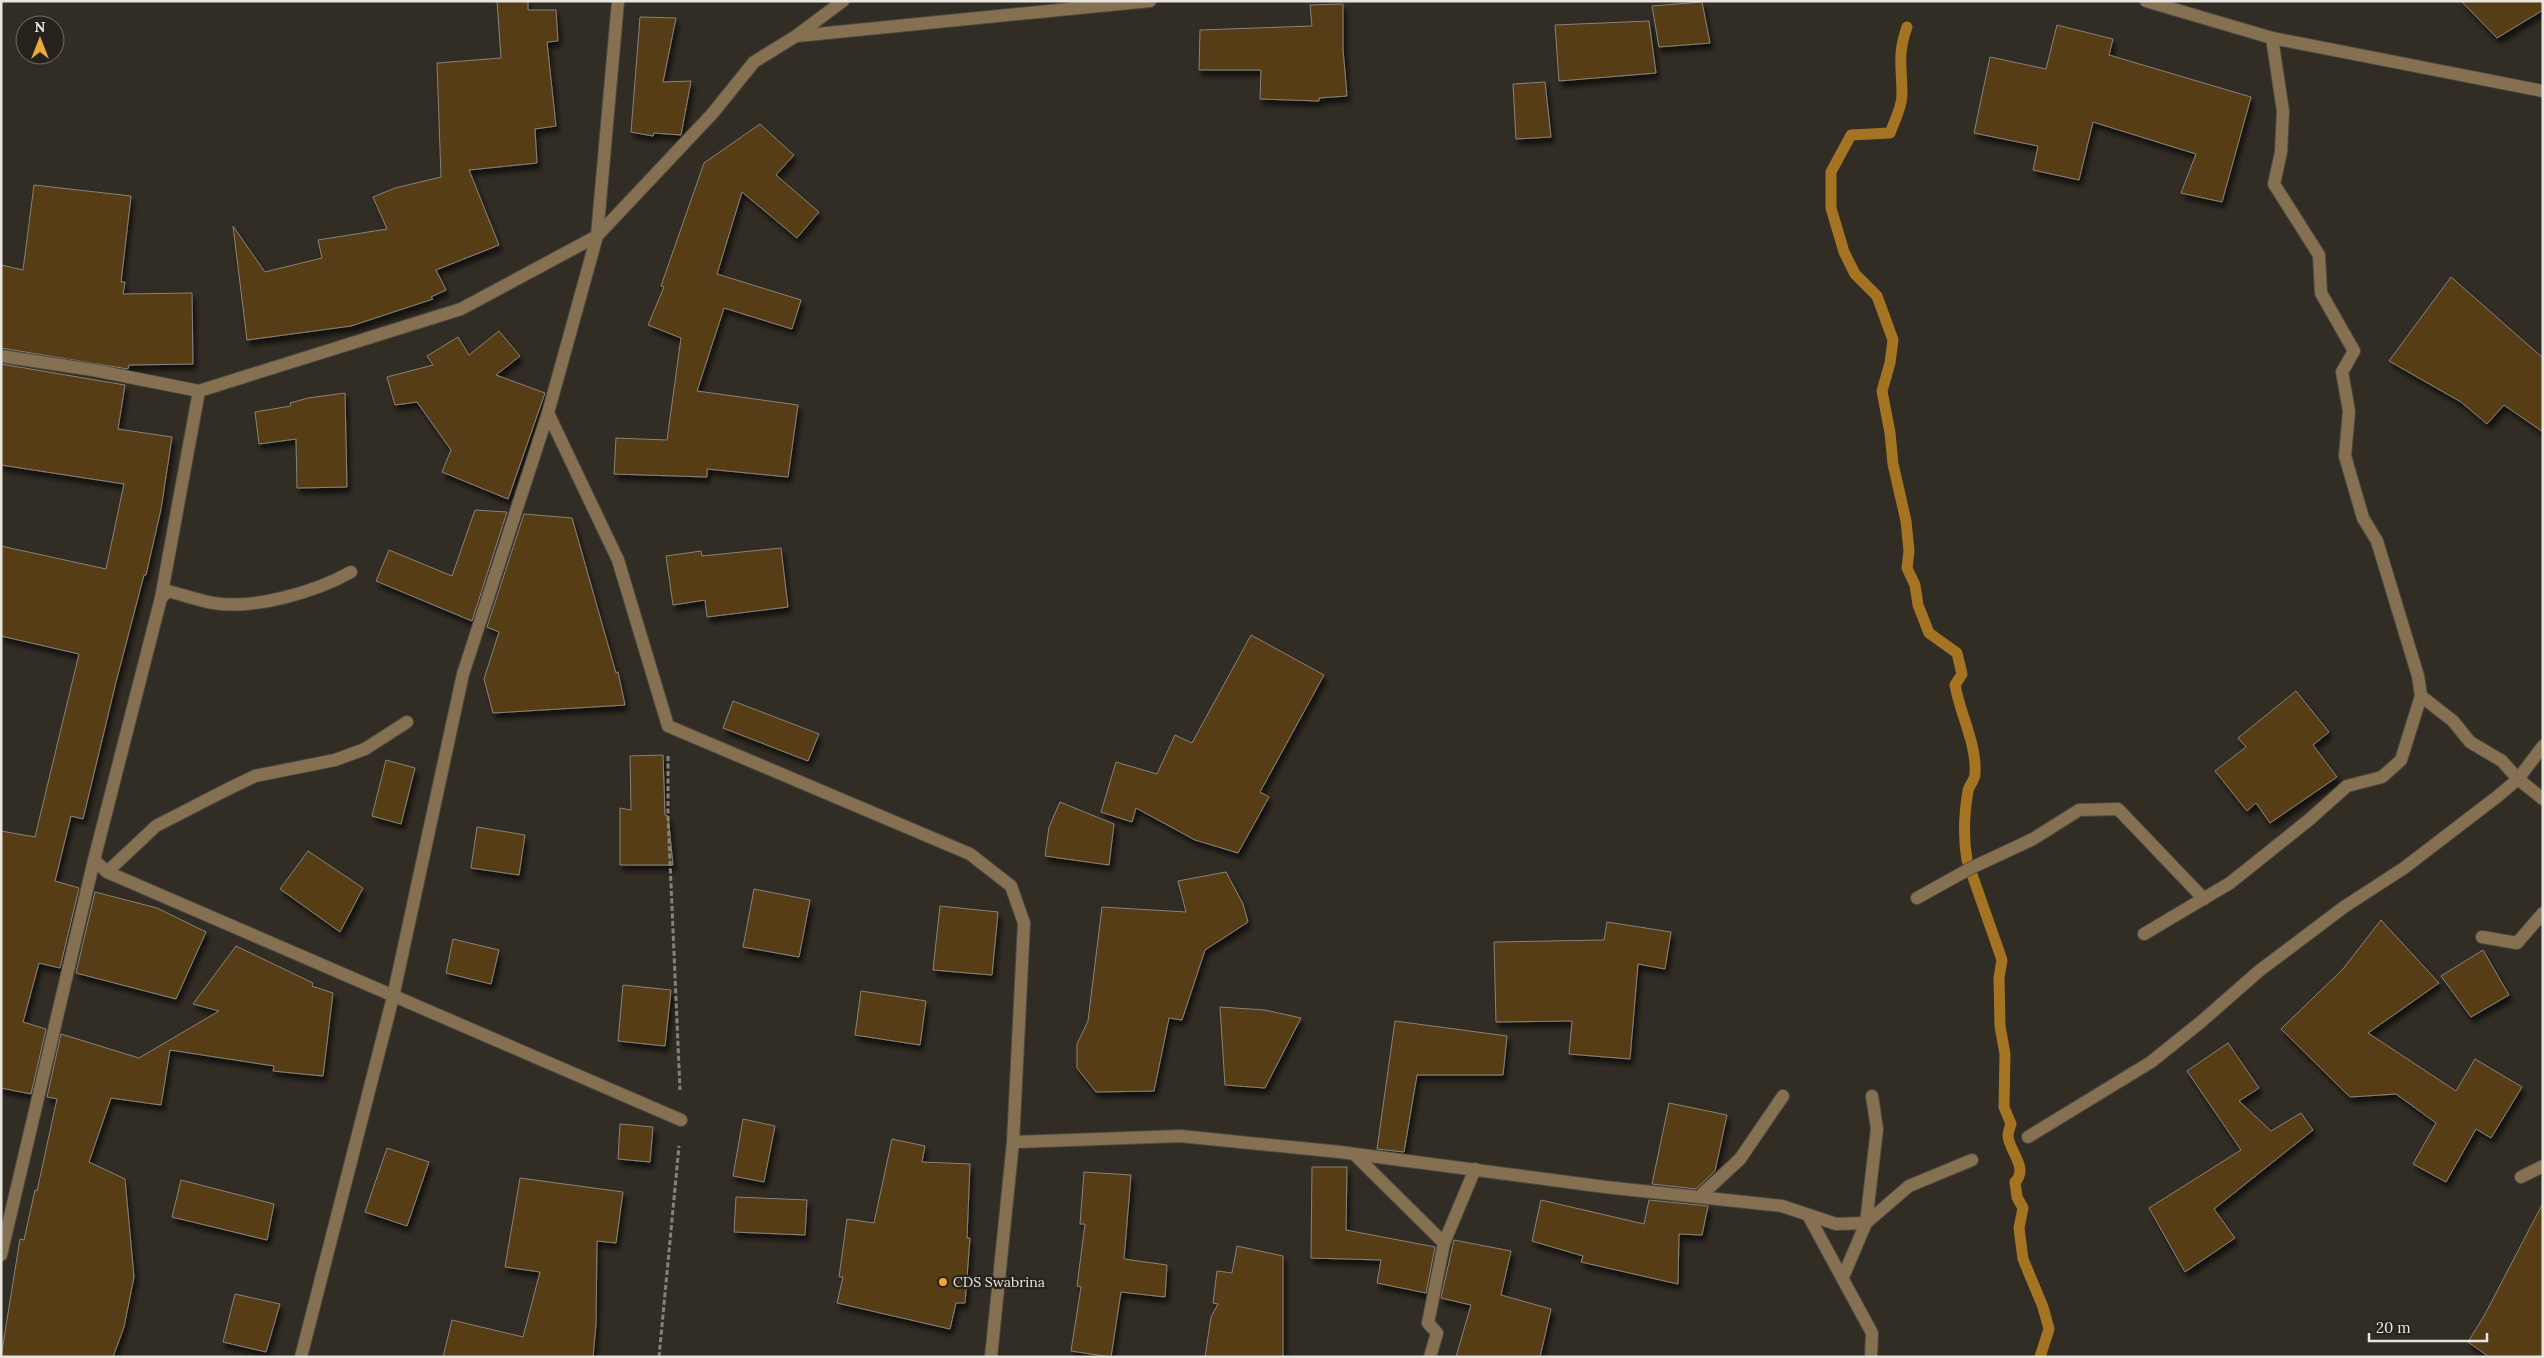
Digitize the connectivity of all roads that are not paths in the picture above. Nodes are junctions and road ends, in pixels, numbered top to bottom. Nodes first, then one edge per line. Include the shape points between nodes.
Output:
1 (618, 1) edge
2 (843, 1) edge
3 (1150, 1) edge
4 (2146, 1) edge
5 (796, 36) junction
6 (2272, 38) junction
7 (2543, 92) edge
8 (597, 236) junction
9 (1, 356) edge
10 (198, 390) junction
11 (548, 413) junction
12 (351, 572) dead end
13 (161, 598) junction
14 (2421, 696) junction
15 (407, 722) dead end
16 (2543, 746) edge
17 (2518, 779) junction
18 (2543, 799) edge
19 (94, 860) junction
20 (107, 872) junction
21 (1917, 898) dead end
22 (2204, 899) junction
23 (2543, 913) edge
24 (2144, 934) dead end
25 (2482, 938) dead end
26 (393, 997) junction
27 (1783, 1096) dead end
28 (1872, 1096) dead end
29 (681, 1120) road end
30 (2028, 1137) dead end
31 (1013, 1142) junction
32 (1354, 1154) junction
33 (1972, 1160) dead end
34 (2543, 1166) edge
35 (1475, 1169) junction
36 (2521, 1177) dead end
37 (1699, 1197) junction
38 (1808, 1215) junction
39 (1866, 1223) junction
40 (1444, 1243) junction
41 (1, 1255) edge
42 (1843, 1277) junction
43 (301, 1357) edge
44 (991, 1357) edge
45 (1430, 1357) edge
46 (1871, 1357) edge

1 - 8 street
2 - 5 street
3 - 5 street
4 - 6 street
5 - 8 street via 754,62 712,114
6 - 7 street
6 - 14 street via 2283,110 2281,152 2274,184 2319,255 2321,294 2354,351 2342,372 2349,411 2345,456 2362,518 2377,541 2418,676
8 - 10 street via 461,309
8 - 11 street
9 - 10 street
10 - 13 street
11 - 26 street via 463,674
11 - 31 street via 618,560 668,726 970,854 1010,886 1024,923
12 - 13 street via 332,583 249,605 214,603 168,591
13 - 19 street
14 - 17 street via 2453,721 2470,742 2502,761
14 - 22 street via 2401,760 2382,777 2348,786 2270,852
15 - 20 street via 365,749 334,760 255,776 226,790 156,826
16 - 17 street
17 - 18 street
17 - 30 street via 2404,868 2259,971 2151,1062
19 - 20 street
19 - 41 street
20 - 26 street
21 - 22 street via 2033,839 2079,810 2118,809
22 - 24 street
23 - 25 street via 2517,943
26 - 29 street
26 - 43 street
27 - 37 street via 1740,1159
28 - 39 street via 1877,1129
31 - 32 street via 1180,1136
31 - 44 street
32 - 35 street
32 - 40 street
33 - 39 street via 1910,1186
34 - 36 street
35 - 37 street
35 - 40 street
37 - 38 street via 1782,1206
38 - 39 street via 1836,1224
38 - 42 street
39 - 42 street
40 - 45 street via 1428,1323 1437,1333
42 - 46 street via 1872,1333

